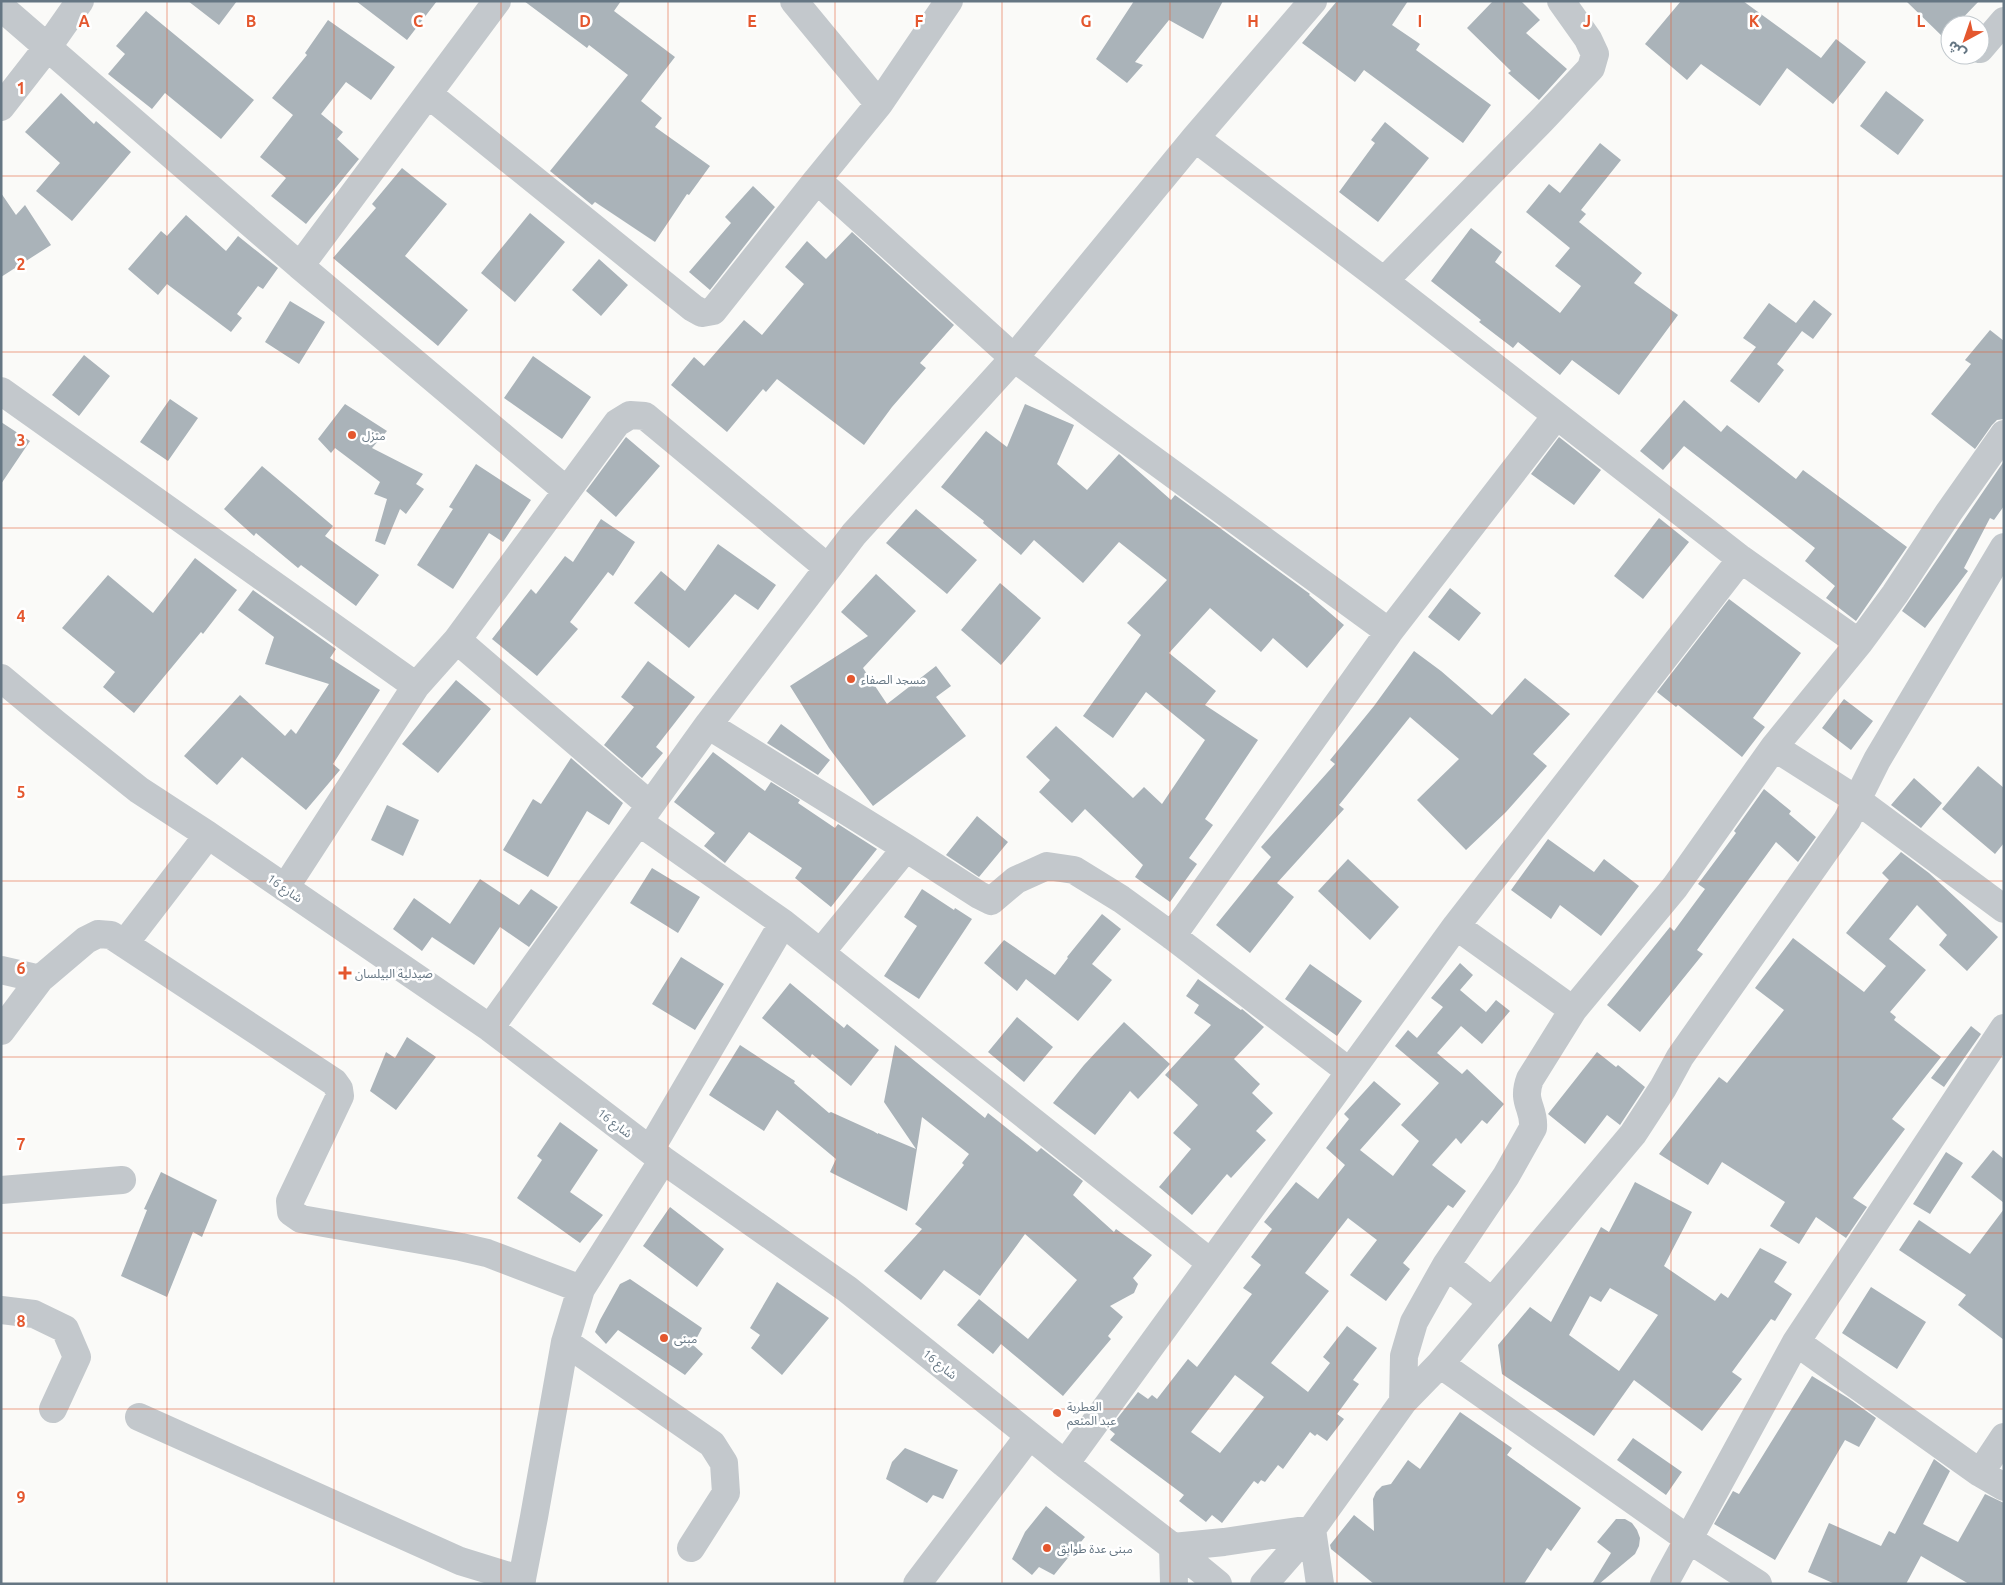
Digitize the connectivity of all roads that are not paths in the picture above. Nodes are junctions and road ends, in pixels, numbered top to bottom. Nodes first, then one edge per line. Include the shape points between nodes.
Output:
1 (80, 1) edge
2 (497, 1) edge
3 (794, 1) edge
4 (949, 1) edge
5 (1313, 1) edge
6 (1561, 1) edge
7 (1, 7) edge
8 (2004, 21) edge
9 (1990, 37) edge
10 (47, 48) junction
11 (428, 94) junction
12 (879, 104) junction
13 (1, 107) edge
14 (1194, 138) junction
15 (816, 180) junction
16 (300, 266) junction
17 (1384, 281) junction
18 (1014, 358) junction
19 (1, 391) edge
20 (1556, 416) junction
21 (2004, 434) edge
22 (567, 491) junction
23 (2004, 547) edge
24 (1741, 559) junction
25 (828, 568) junction
26 (1389, 632) junction
27 (457, 640) junction
28 (1859, 643) junction
29 (1, 678) edge
30 (416, 686) junction
31 (708, 725) junction
32 (1774, 747) junction
33 (1857, 800) junction
34 (644, 814) junction
35 (208, 835) junction
36 (906, 848) junction
37 (285, 888) junction
38 (2004, 909) edge
39 (783, 923) junction
40 (1456, 926) junction
41 (1172, 936) junction
42 (124, 944) junction
43 (821, 952) junction
44 (1, 970) edge
45 (40, 979) junction
46 (1573, 1010) junction
47 (490, 1028) junction
48 (2004, 1028) edge
49 (1, 1031) edge
50 (1350, 1072) junction
51 (657, 1155) junction
52 (122, 1180) dead end
53 (1, 1190) edge
54 (1211, 1263) junction
55 (1446, 1265) junction
56 (582, 1289) junction
57 (1491, 1302) junction
58 (1, 1310) edge
59 (565, 1342) junction
60 (1796, 1342) junction
61 (1440, 1364) junction
62 (1403, 1402) junction
63 (53, 1409) dead end
64 (139, 1417) dead end
65 (1029, 1436) junction
66 (2004, 1437) edge
67 (1065, 1464) junction
68 (1980, 1473) junction
69 (2004, 1487) edge
70 (1312, 1529) junction
71 (1688, 1539) junction
72 (1173, 1546) junction
73 (691, 1548) dead end
74 (521, 1582) edge
75 (917, 1584) edge
76 (1174, 1584) edge
77 (1218, 1584) edge
78 (1264, 1584) edge
79 (1320, 1584) edge
80 (1664, 1584) edge
81 (1758, 1584) edge

1 - 10 street
2 - 11 street
3 - 12 street
4 - 12 street
5 - 14 street
6 - 17 street via 1595,54 1591,68
7 - 10 street
8 - 9 street
10 - 13 street
10 - 16 street
11 - 15 street via 702,313 713,311
11 - 16 street
12 - 15 street
14 - 17 street
14 - 18 street
15 - 18 street
16 - 22 street
17 - 20 street
18 - 25 street via 854,534
18 - 26 street
19 - 30 street
20 - 24 street
20 - 26 street
21 - 28 street
22 - 25 street via 617,423 630,415 645,416
22 - 27 street
23 - 33 street via 1877,760
24 - 28 street
24 - 40 street
25 - 31 street
26 - 41 street
27 - 30 street
27 - 34 street
28 - 32 street
29 - 35 street, شارع 16 via 139,790
30 - 37 street
31 - 34 street
31 - 36 street
32 - 33 street
32 - 46 street via 1675,887
33 - 38 street
33 - 57 street via 1836,837 1680,1057 1633,1134
34 - 39 street
34 - 47 street
35 - 37 street, شارع 16
35 - 42 street
36 - 41 street via 991,901 1016,880 1047,866 1074,870
36 - 43 street
37 - 47 street, شارع 16
39 - 43 street
39 - 51 street
40 - 46 street
40 - 50 street
41 - 50 street
42 - 45 street via 111,934 98,934 86,940
42 - 56 street via 334,1082 339,1089 340,1096 290,1201 291,1212 301,1219 478,1251
43 - 54 street
44 - 45 street
45 - 49 street
46 - 55 street via 1526,1089 1534,1128
47 - 51 street, شارع 16
48 - 60 street
50 - 54 street
51 - 56 street
51 - 65 street, شارع 16 via 847,1289
52 - 53 street
54 - 67 street
55 - 57 street
55 - 62 street via 1414,1322 1404,1356
56 - 59 street
57 - 61 street
58 - 63 street via 34,1314 65,1329 77,1357
59 - 73 street via 712,1444 724,1463 726,1493
59 - 74 street
60 - 68 street
60 - 71 street
61 - 62 street
61 - 71 street
62 - 70 street
64 - 74 street via 460,1561
65 - 67 street, شارع 16
65 - 75 street
66 - 68 street
67 - 72 street, شارع 16
68 - 69 street
70 - 72 street
70 - 78 street
70 - 79 street
71 - 80 street
71 - 81 street
72 - 76 street
72 - 77 street, شارع 16

